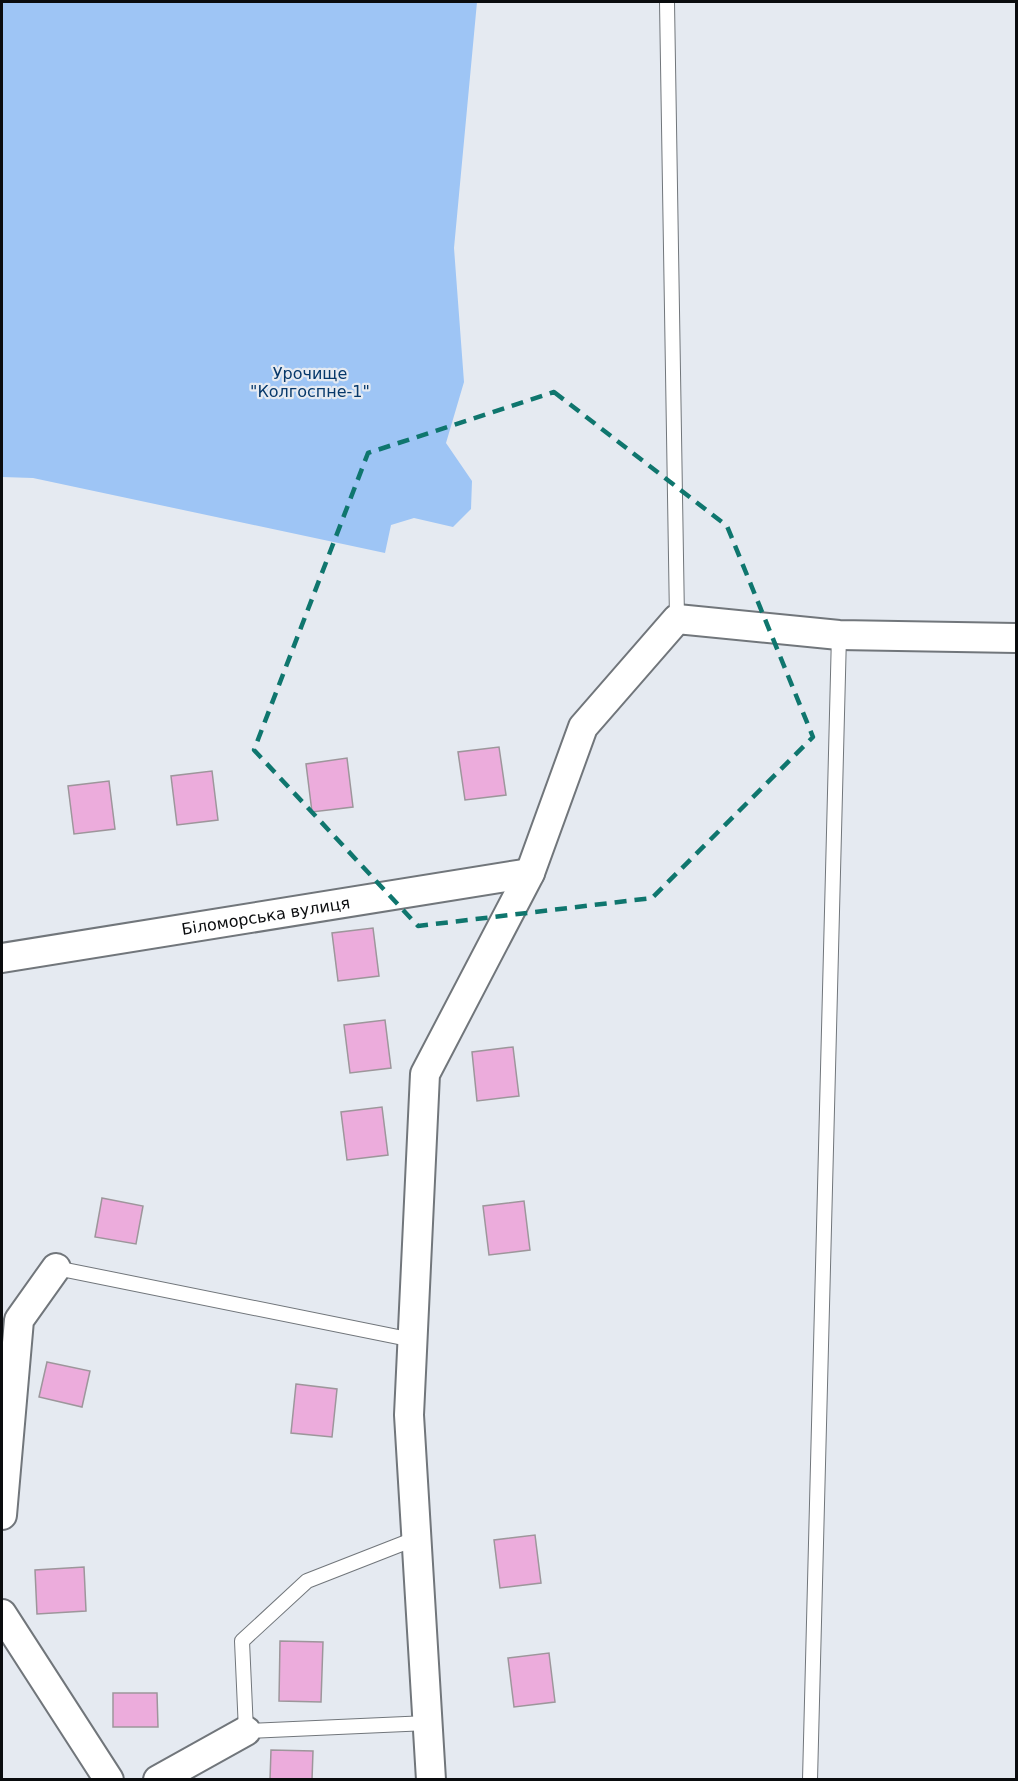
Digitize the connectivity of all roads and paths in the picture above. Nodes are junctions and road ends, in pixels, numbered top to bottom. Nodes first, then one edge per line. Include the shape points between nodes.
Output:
1 (668, 2) edge
2 (677, 619) junction
3 (838, 635) junction
4 (1017, 638) edge
5 (530, 873) junction
6 (2, 958) edge
7 (56, 1268) joint
8 (10, 1320) edge
9 (413, 1340) junction
10 (2, 1515) edge
11 (417, 1538) junction
12 (2, 1614) edge
13 (428, 1723) junction
14 (246, 1731) junction
15 (109, 1779) edge
16 (159, 1779) edge
17 (432, 1779) edge
18 (810, 1779) edge

1 - 2 lane
2 - 3 street
2 - 5 street via 583,727
3 - 4 street
3 - 18 lane
5 - 6 street, Біломорська вулиця
5 - 9 street via 425,1074
7 - 8 street
7 - 9 lane
8 - 10 street
9 - 11 street via 409,1415
11 - 13 street
11 - 14 lane via 307,1581 242,1641
12 - 15 street
13 - 14 lane
13 - 17 street
14 - 16 street

